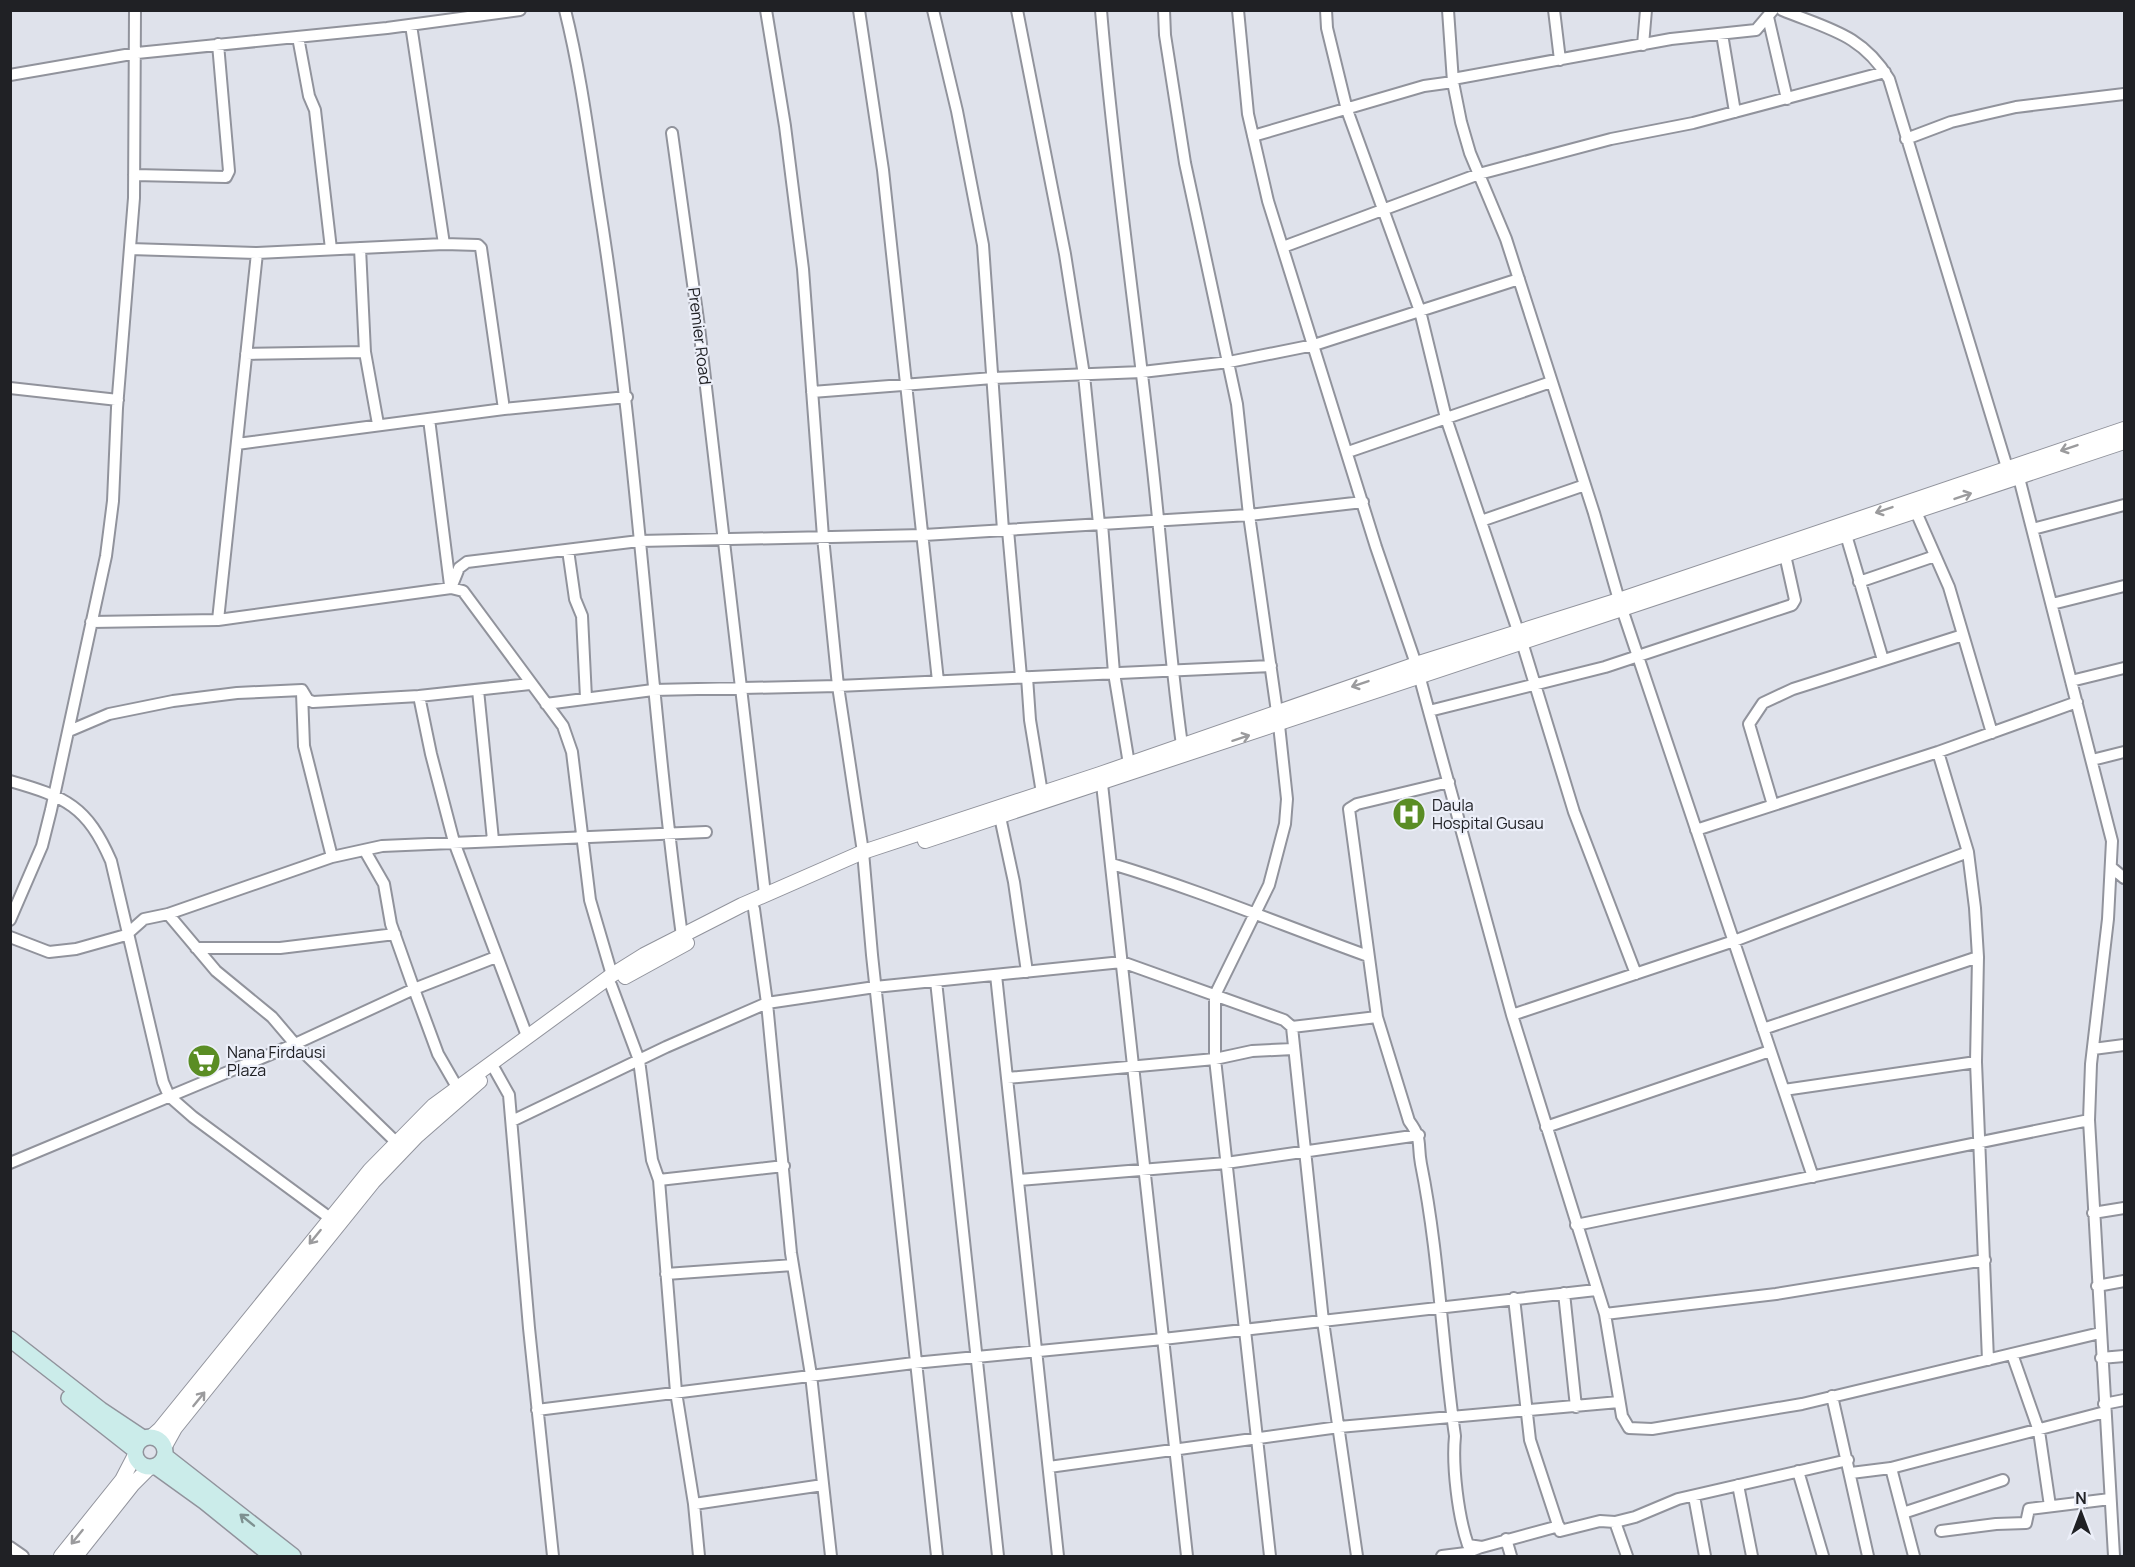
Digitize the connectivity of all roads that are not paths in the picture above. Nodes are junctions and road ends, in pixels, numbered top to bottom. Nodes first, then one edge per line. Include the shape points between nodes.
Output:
1 (135, 10) edge
2 (520, 10) edge
3 (565, 10) edge
4 (766, 10) edge
5 (859, 10) edge
6 (933, 10) edge
7 (1017, 10) edge
8 (1101, 10) edge
9 (1164, 10) edge
10 (1238, 10) edge
11 (1326, 10) edge
12 (1448, 10) edge
13 (1554, 10) edge
14 (1646, 10) edge
15 (1782, 10) edge
16 (1770, 14) edge
17 (411, 25) junction
18 (1722, 34) junction
19 (298, 37) junction
20 (218, 44) junction
21 (1643, 45) junction
22 (136, 52) junction
23 (1560, 60) junction
24 (1885, 72) junction
25 (10, 75) edge
26 (1453, 80) junction
27 (2124, 94) edge
28 (1787, 99) junction
29 (1347, 110) junction
30 (1735, 112) junction
31 (672, 133) dead end
32 (1253, 136) junction
33 (1906, 139) junction
34 (1479, 174) junction
35 (134, 175) junction
36 (1384, 210) junction
37 (444, 244) junction
38 (1283, 247) junction
39 (360, 248) junction
40 (130, 249) junction
41 (331, 249) junction
42 (257, 253) junction
43 (1519, 279) junction
44 (1420, 311) junction
45 (1314, 345) junction
46 (365, 352) junction
47 (246, 354) junction
48 (1229, 362) junction
49 (1142, 372) junction
50 (1084, 375) junction
51 (993, 378) junction
52 (1551, 382) junction
53 (906, 386) junction
54 (10, 388) edge
55 (812, 392) junction
56 (627, 397) junction
57 (118, 400) junction
58 (504, 409) junction
59 (1446, 418) junction
60 (429, 419) junction
61 (378, 424) junction
62 (2124, 429) edge
63 (2124, 442) edge
64 (237, 444) junction
65 (1348, 452) junction
66 (2013, 473) junction
67 (1585, 485) junction
68 (1363, 502) junction
69 (2124, 506) edge
70 (1916, 512) junction
71 (1249, 515) junction
72 (1159, 520) junction
73 (1481, 521) junction
74 (1100, 524) junction
75 (2033, 529) junction
76 (1005, 530) junction
77 (924, 535) junction
78 (1846, 535) junction
79 (823, 537) junction
80 (724, 539) junction
81 (639, 541) junction
82 (568, 550) junction
83 (1785, 555) junction
84 (1935, 556) junction
85 (1859, 582) junction
86 (2124, 586) edge
87 (451, 588) junction
88 (2052, 604) junction
89 (1621, 605) junction
90 (218, 620) junction
91 (91, 622) junction
92 (1963, 635) junction
93 (1520, 637) junction
94 (1639, 656) junction
95 (1883, 660) junction
96 (1270, 666) junction
97 (2124, 668) edge
98 (1418, 669) junction
99 (1172, 670) junction
100 (1114, 673) junction
101 (1024, 677) junction
102 (938, 681) junction
103 (2071, 681) junction
104 (1536, 683) junction
105 (530, 684) junction
106 (838, 686) junction
107 (741, 688) junction
108 (302, 690) junction
109 (478, 690) junction
110 (653, 690) junction
111 (419, 696) junction
112 (586, 698) junction
113 (2077, 702) junction
114 (546, 704) junction
115 (1429, 711) junction
116 (1278, 719) junction
117 (69, 731) junction
118 (1992, 733) junction
119 (1182, 746) junction
120 (1938, 752) junction
121 (2124, 752) edge
122 (2092, 760) junction
123 (1129, 764) junction
124 (10, 781) edge
125 (1449, 782) junction
126 (1102, 784) junction
127 (1042, 793) junction
128 (55, 794) junction
129 (1773, 805) junction
130 (1000, 817) junction
131 (1696, 830) junction
132 (706, 832) dead end
133 (668, 834) junction
134 (581, 836) junction
135 (2124, 838) edge
136 (493, 840) junction
137 (2112, 841) junction
138 (454, 843) junction
139 (365, 851) junction
140 (1968, 852) junction
141 (863, 856) junction
142 (332, 857) junction
143 (1112, 864) junction
144 (2112, 868) junction
145 (2124, 878) edge
146 (765, 894) junction
147 (754, 909) junction
148 (168, 914) junction
149 (1253, 915) junction
150 (10, 920) edge
151 (395, 934) junction
152 (126, 935) junction
153 (682, 936) junction
154 (10, 937) edge
155 (1734, 941) junction
156 (196, 948) junction
157 (1368, 956) junction
158 (496, 957) junction
159 (1978, 957) junction
160 (1122, 962) junction
161 (1027, 972) junction
162 (1636, 974) junction
163 (996, 975) junction
164 (612, 980) junction
165 (936, 981) junction
166 (875, 987) junction
167 (414, 989) junction
168 (1215, 995) junction
169 (767, 1004) junction
170 (1512, 1015) junction
171 (1377, 1017) junction
172 (1292, 1027) junction
173 (1763, 1029) junction
174 (527, 1036) junction
175 (295, 1044) junction
176 (2124, 1045) edge
177 (1293, 1049) junction
178 (2093, 1050) junction
179 (1770, 1051) junction
180 (1215, 1059) junction
181 (639, 1060) junction
182 (1976, 1062) junction
183 (1133, 1065) junction
184 (495, 1070) junction
185 (1007, 1078) junction
186 (457, 1087) junction
187 (1784, 1090) junction
188 (170, 1096) junction
189 (2089, 1120) junction
190 (512, 1121) junction
191 (1546, 1127) junction
192 (1419, 1135) junction
193 (396, 1142) junction
194 (1981, 1143) junction
195 (1305, 1153) junction
196 (1226, 1162) junction
197 (10, 1163) edge
198 (784, 1166) junction
199 (1144, 1170) junction
200 (1813, 1178) junction
201 (1019, 1179) junction
202 (659, 1180) junction
203 (2124, 1208) edge
204 (2093, 1213) junction
205 (330, 1218) junction
206 (1576, 1225) junction
207 (1985, 1260) junction
208 (793, 1265) junction
209 (666, 1274) junction
210 (2124, 1281) edge
211 (2097, 1286) junction
212 (1596, 1290) junction
213 (1564, 1293) junction
214 (1514, 1298) junction
215 (1439, 1307) junction
216 (1605, 1314) junction
217 (1323, 1321) junction
218 (1245, 1330) junction
219 (2100, 1333) junction
220 (10, 1339) edge
221 (1163, 1339) junction
222 (1036, 1350) junction
223 (10, 1352) edge
224 (2012, 1354) junction
225 (976, 1356) junction
226 (2124, 1356) edge
227 (2101, 1358) junction
228 (1988, 1360) junction
229 (915, 1363) junction
230 (811, 1376) junction
231 (676, 1392) junction
232 (1832, 1396) junction
233 (2124, 1400) edge
234 (1619, 1402) junction
235 (1576, 1407) junction
236 (2104, 1408) junction
237 (537, 1410) junction
238 (1528, 1411) junction
239 (1452, 1418) junction
240 (1339, 1427) junction
241 (2039, 1431) junction
242 (1256, 1438) junction
243 (141, 1445) junction
244 (1176, 1450) junction
245 (159, 1459) junction
246 (1848, 1460) junction
247 (1049, 1467) junction
248 (1891, 1468) junction
249 (1798, 1471) junction
250 (1851, 1473) junction
251 (2003, 1480) dead end
252 (823, 1485) junction
253 (1738, 1485) junction
254 (1694, 1496) junction
255 (2110, 1499) junction
256 (694, 1504) junction
257 (2050, 1506) junction
258 (1903, 1513) junction
259 (1615, 1522) junction
260 (1559, 1526) junction
261 (1941, 1532) dead end
262 (1506, 1539) junction
263 (10, 1547) edge
264 (1482, 1547) junction
265 (1442, 1556) edge
266 (23, 1557) edge
267 (61, 1557) edge
268 (76, 1557) edge
269 (272, 1557) edge
270 (293, 1557) edge
271 (553, 1557) edge
272 (699, 1557) edge
273 (831, 1557) edge
274 (937, 1557) edge
275 (998, 1557) edge
276 (1058, 1557) edge
277 (1186, 1557) edge
278 (1270, 1557) edge
279 (1357, 1557) edge
280 (1436, 1557) edge
281 (1511, 1557) edge
282 (1627, 1557) edge
283 (1705, 1557) edge
284 (1752, 1557) edge
285 (1823, 1557) edge
286 (1868, 1557) edge
287 (1914, 1557) edge
288 (2114, 1557) edge

1 - 22 street
2 - 17 street
3 - 56 street
4 - 55 street via 803,269
5 - 53 street via 883,170
6 - 51 street via 983,245
7 - 50 street via 1065,254
8 - 49 street via 1116,174
9 - 48 street via 1185,163
10 - 32 street
11 - 29 street
12 - 26 street
13 - 23 street
14 - 21 street
15 - 24 street via 1858,42
16 - 18 street via 1756,30
16 - 28 street
17 - 19 street
17 - 37 street
18 - 21 street
18 - 30 street
19 - 20 street
19 - 41 street via 315,110
20 - 22 street
20 - 35 street via 229,171 226,177
21 - 23 street
22 - 25 street
22 - 35 street
23 - 26 street
24 - 28 street
24 - 33 street
26 - 29 street
26 - 34 street via 1461,122
27 - 33 street via 2016,107 1952,122
28 - 30 street
29 - 32 street
29 - 36 street
30 - 34 street
31 - 80 street, Premier Road
32 - 38 street
33 - 66 street
34 - 36 street
34 - 43 street
35 - 40 street
36 - 38 street
36 - 44 street
37 - 39 street
37 - 58 street via 474,244 481,248
38 - 45 street
39 - 41 street
39 - 46 street
40 - 42 street
40 - 57 street
41 - 42 street
42 - 47 street
43 - 44 street
43 - 52 street
44 - 45 street
44 - 59 street
45 - 48 street
45 - 65 street
46 - 47 street
46 - 61 street
47 - 64 street
48 - 49 street
48 - 71 street via 1238,404
49 - 50 street
49 - 72 street
50 - 51 street
50 - 74 street
51 - 53 street
51 - 76 street
52 - 59 street
52 - 67 street
53 - 55 street
53 - 77 street
54 - 57 street
55 - 79 street
56 - 58 street
56 - 81 street
57 - 91 street via 112,511
58 - 60 street
59 - 65 street
59 - 73 street
60 - 61 street
60 - 87 street
61 - 64 street
62 -> 66 street
63 - 66 street
64 - 90 street
65 - 68 street
70 -> 66 street
66 - 75 street
66 -> 89 street
67 - 73 street
67 - 89 street
68 - 71 street
68 - 98 street
69 - 75 street
70 - 78 street
70 - 84 street
71 - 72 street
71 - 96 street
72 - 74 street
72 - 99 street
73 - 93 street
74 - 76 street
74 - 100 street
75 - 88 street
76 - 77 street
76 - 101 street
77 - 79 street
77 - 102 street
78 - 83 street
78 - 85 street
79 - 80 street
79 - 106 street
80 - 81 street
80 - 107 street, Premier Road
81 - 82 street
81 - 110 street
82 - 87 street via 467,562 459,568
82 - 112 street via 575,599 582,616
83 - 89 street
83 - 94 street via 1795,600 1792,605
84 - 85 street
84 - 92 street
85 - 95 street
86 - 88 street
87 - 90 street
87 - 105 street via 463,591
88 - 103 street
89 - 93 street
89 - 94 street
90 - 91 street
91 - 117 street
92 - 95 street
92 - 118 street
93 - 98 street
93 - 104 street
94 - 104 street
94 - 131 street
95 - 129 street via 1793,689 1763,703 1749,724
96 - 99 street
96 - 116 street
97 - 103 street
98 - 115 street
98 - 116 street
99 - 100 street
99 - 119 street
100 - 101 street
100 - 123 street
101 - 102 street
101 - 127 street
102 - 106 street
103 - 113 street
104 - 115 street
104 - 162 street via 1574,812
105 - 109 street
105 - 114 street
106 - 107 street
106 - 141 street
107 - 110 street
107 - 146 street, Premier Road
108 - 111 street via 313,702
108 - 117 street via 173,701 109,714
108 - 142 street via 304,746
109 - 111 street
109 - 136 street
110 - 112 street
110 - 133 street
111 - 138 street
112 - 114 street
113 - 118 street
113 - 122 street
114 - 134 street via 563,726 572,752
115 - 125 street
116 - 119 street
126 -> 116 street
116 - 149 street via 1287,799 1285,824 1269,885
117 - 128 street
118 - 120 street
119 - 123 street
120 - 129 street
120 - 140 street
121 - 122 street
122 - 137 street
123 - 127 street
124 - 128 street
125 - 157 street via 1349,809
125 - 170 street
126 - 130 street
126 - 143 street
127 - 141 street
128 - 150 street via 42,846
128 - 152 street via 90,822 100,837 111,861
129 - 131 street
130 - 141 street
130 - 161 street
131 - 155 street
132 - 133 street
133 - 134 street
133 - 153 street
134 - 136 street
134 - 164 street via 590,900
135 - 137 street
136 - 138 street
137 - 144 street
138 - 139 street via 390,845
138 - 158 street
139 - 142 street
139 - 151 street via 384,884
140 - 155 street
140 - 159 street
141 - 146 street
141 - 147 street
141 - 166 street
142 - 148 street
143 - 149 street via 1183,885
143 - 160 street
144 - 145 street
144 - 178 street
146 - 153 street
147 - 164 street
147 - 169 street
148 - 152 street via 144,919
148 - 156 street
149 - 157 street
149 - 168 street
151 - 156 street via 280,948
151 - 167 street
152 - 154 street via 49,952
152 - 188 street via 163,1082
153 - 164 street
155 - 162 street
155 - 173 street
156 - 175 street via 216,971 272,1017
157 - 171 street
158 - 167 street
158 - 174 street
159 - 173 street
159 - 182 street
160 - 161 street
160 - 168 street
160 - 183 street
161 - 163 street
162 - 170 street
163 - 165 street
163 - 185 street
164 - 174 street
164 - 181 street
164 - 184 street
165 - 166 street
165 - 225 street
166 - 169 street
166 - 229 street
167 - 175 street
167 - 186 street via 438,1054
168 - 172 street via 1284,1020
168 - 180 street
169 - 181 street
169 - 198 street
170 - 191 street
171 - 172 street
171 - 192 street via 1409,1121
172 - 177 street
173 - 179 street
174 - 186 street
175 - 188 street
175 - 193 street
176 - 178 street
177 - 180 street via 1252,1051
177 - 195 street
178 - 189 street
179 - 187 street
179 - 191 street
180 - 183 street
180 - 196 street
181 - 190 street
181 - 202 street via 652,1160
182 - 187 street
182 - 194 street
183 - 185 street
183 - 199 street
184 - 190 street via 509,1095
245 -> 184 street via 176,1428 373,1182 435,1120
185 - 201 street
186 - 193 street
187 - 200 street
188 - 197 street
188 - 205 street
189 - 194 street
189 - 204 street
190 - 237 street
191 - 206 street
192 - 195 street
192 - 215 street
193 - 205 street
194 - 200 street
194 - 207 street
195 - 196 street
195 - 217 street
196 - 199 street
196 - 218 street
198 - 202 street
198 - 208 street
199 - 201 street
199 - 221 street
200 - 206 street
201 - 222 street
202 - 209 street
203 - 204 street
204 - 211 street
205 -> 243 street via 160,1429
206 - 212 street
207 - 216 street via 1776,1294
207 - 228 street
208 - 209 street
208 - 230 street
209 - 231 street
210 - 211 street
211 - 219 street
212 - 213 street
212 - 216 street
213 - 214 street
213 - 235 street
214 - 215 street
214 - 238 street
215 - 217 street
215 - 239 street
216 - 234 street
217 - 218 street
217 - 240 street
218 - 221 street
218 - 242 street
219 - 224 street
219 - 227 street
220 - 243 main road
221 - 222 street
221 - 244 street
222 - 225 street
222 - 247 street
223 - 243 main road
224 - 228 street
224 - 241 street
225 - 229 street
225 - 275 street
226 - 227 street
227 - 236 street
228 - 232 street
229 - 230 street
229 - 274 street
230 - 231 street
230 - 252 street
231 - 237 street
231 - 256 street
232 - 234 street via 1652,1429 1629,1428
232 - 246 street
233 - 236 street
234 - 235 street
235 - 238 street
236 - 241 street
236 - 255 street
237 - 271 street
238 - 239 street
238 - 260 street via 1530,1440
239 - 240 street
239 - 264 street via 1463,1530 1468,1545
240 - 242 street
240 - 279 street
241 - 248 street
241 - 257 street
242 - 244 street
242 - 278 street
243 - 245 main road via 140,1464
243 - 245 main road via 158,1438
243 -> 267 street via 122,1480
244 - 247 street
244 - 277 street
245 - 268 street via 140,1475
245 - 269 main road
270 -> 245 main road
246 - 249 street
246 - 250 street
247 - 276 street
248 - 250 street
248 - 258 street
249 - 253 street
249 - 285 street
250 - 286 street
251 - 258 street
252 - 256 street
252 - 273 street
253 - 254 street
253 - 284 street
254 - 259 street via 1678,1498
254 - 283 street
255 - 257 street
255 - 288 street
256 - 272 street
257 - 261 street via 2029,1509 2026,1523
258 - 287 street
259 - 260 street via 1599,1521 1560,1531
259 - 282 street
260 - 262 street
262 - 264 street
262 - 281 street
263 - 266 street
264 - 265 street
265 - 280 street

